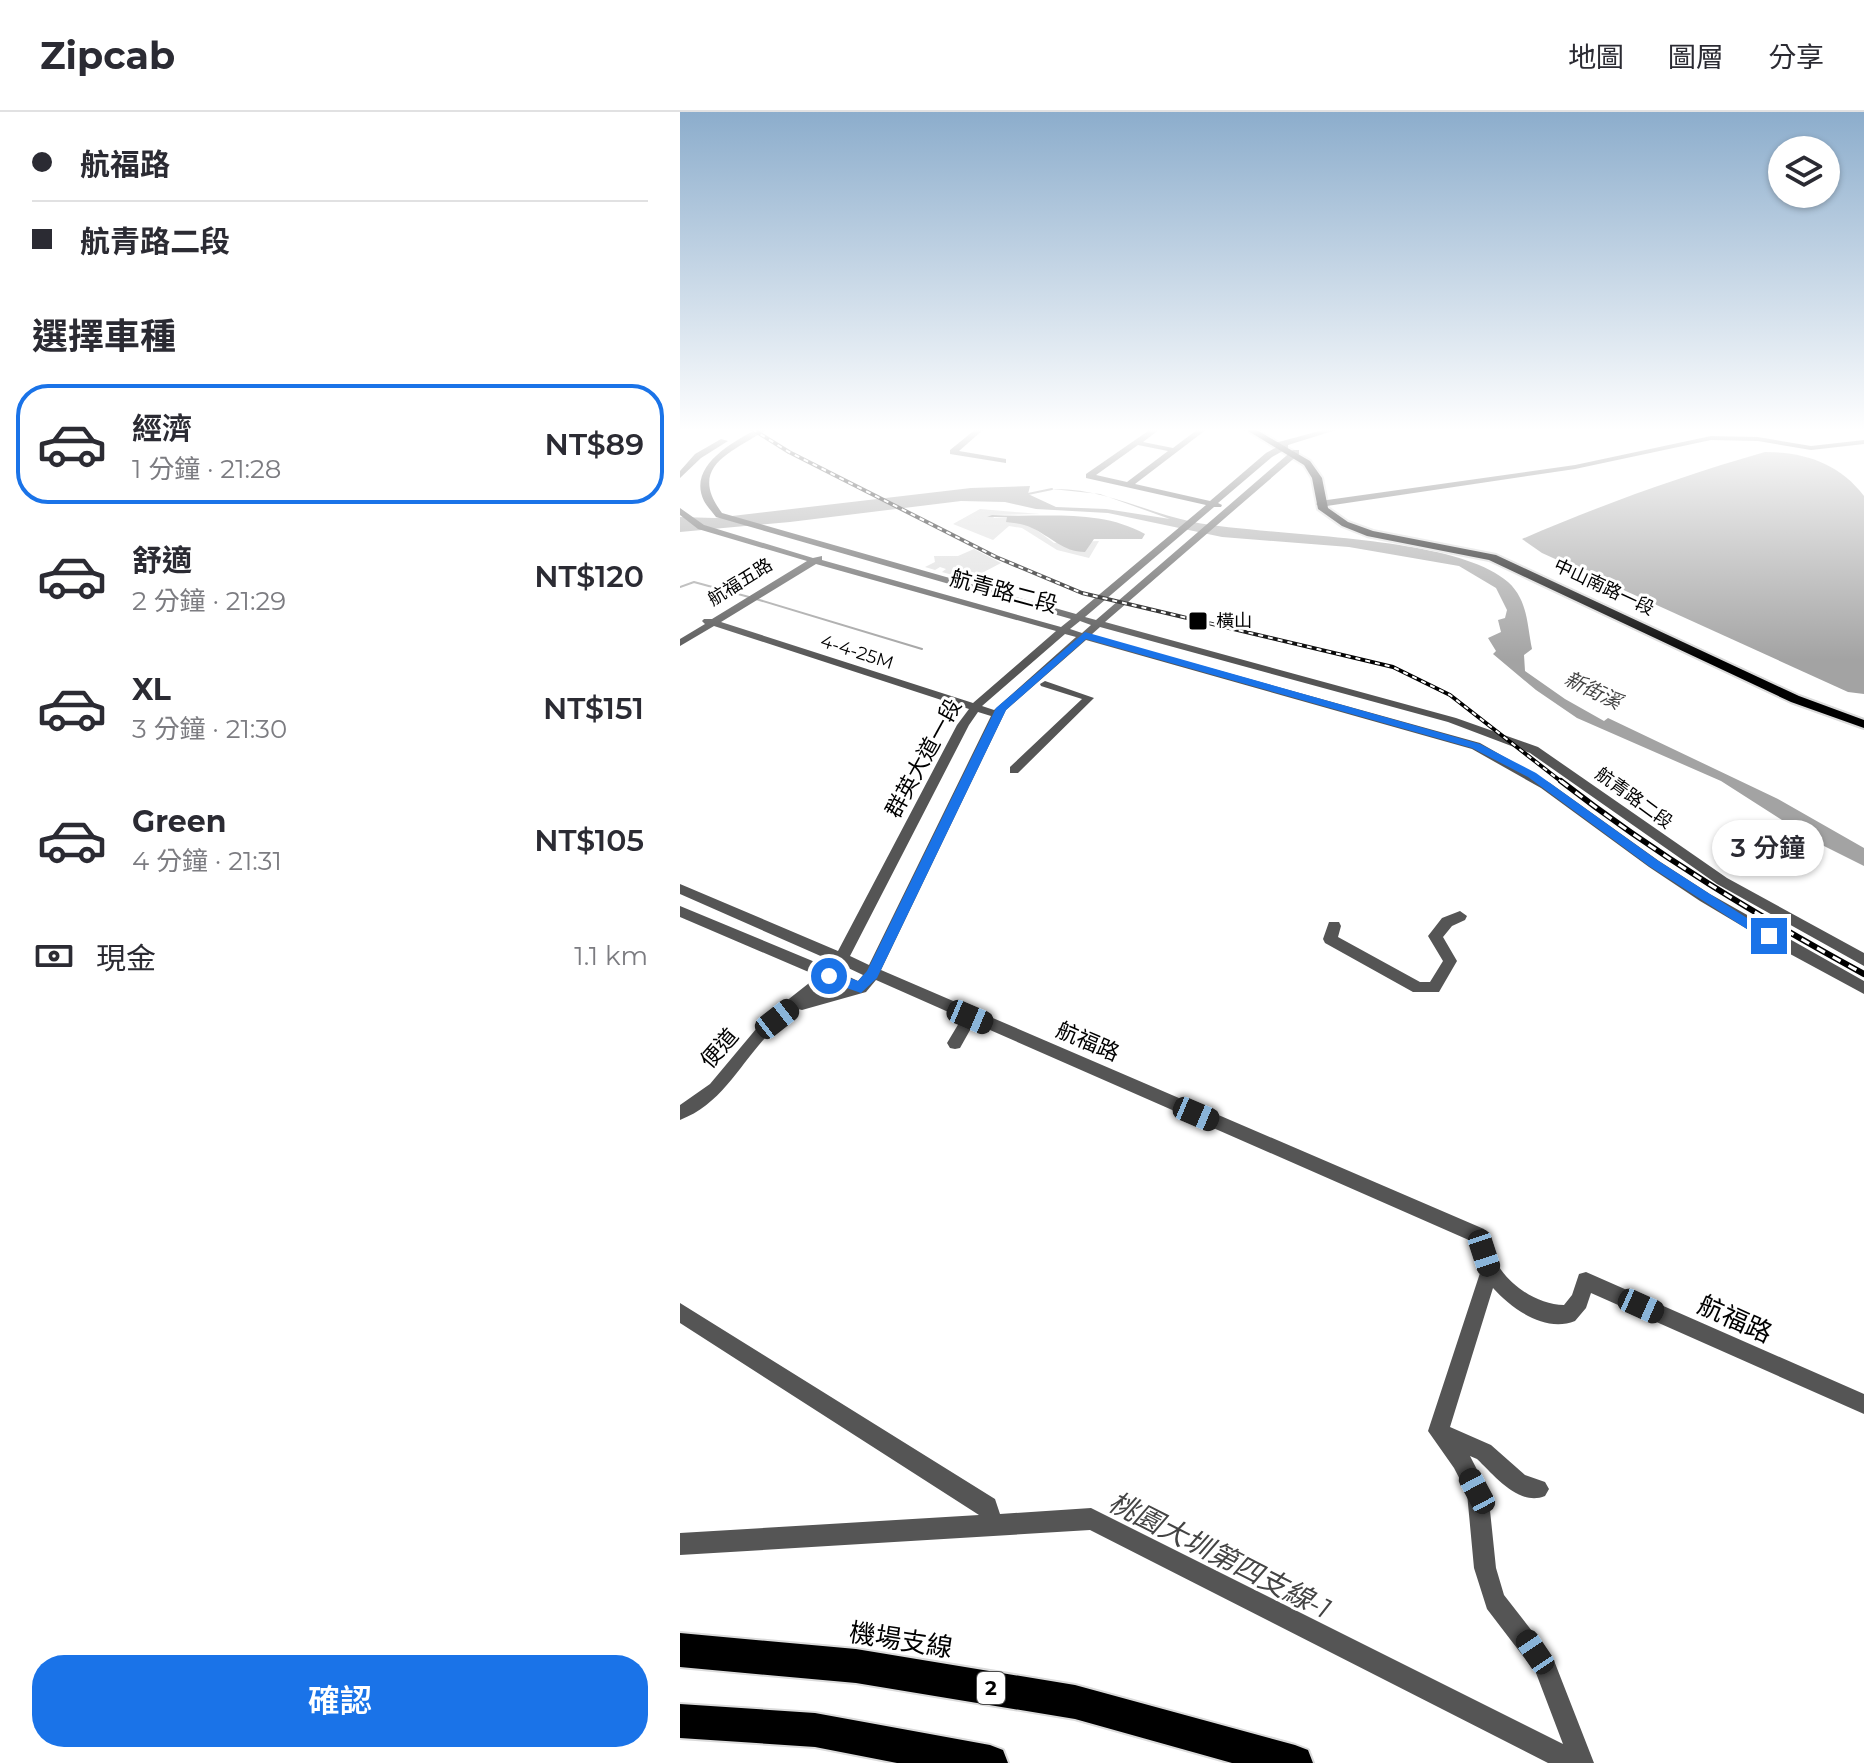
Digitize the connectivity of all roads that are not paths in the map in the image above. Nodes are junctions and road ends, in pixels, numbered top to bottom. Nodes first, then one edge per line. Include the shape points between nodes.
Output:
1 (710, 506) edge
2 (1209, 506) joint
3 (1234, 506) edge
4 (1325, 506) edge
5 (1327, 506) edge
6 (1229, 510) junction
7 (680, 511) edge
8 (831, 549) junction
9 (812, 560) junction
10 (1078, 618) junction
11 (713, 620) junction
12 (1098, 623) junction
13 (1065, 629) junction
14 (1085, 635) junction
15 (680, 640) edge
16 (1045, 684) dead end
17 (977, 704) junction
18 (1000, 712) junction
19 (1864, 718) edge
20 (1864, 724) edge
21 (1014, 770) dead end
22 (680, 889) edge
23 (680, 911) edge
24 (1460, 916) dead end
25 (1334, 926) dead end
26 (1864, 960) edge
27 (840, 961) junction
28 (829, 976) junction
29 (866, 981) junction
30 (1864, 988) edge
31 (790, 1009) junction
32 (970, 1017) junction
33 (955, 1043) dead end
34 (680, 1113) edge
35 (1490, 1270) junction
36 (680, 1312) edge
37 (1864, 1404) edge
38 (1438, 1431) junction
39 (1538, 1489) dead end
40 (993, 1523) junction
41 (680, 1544) edge
42 (680, 1650) edge
43 (680, 1721) edge
44 (990, 1763) edge
45 (1295, 1763) edge
46 (1574, 1763) edge
47 (1582, 1763) edge

1 - 8 street, 航青路二段 via 735,521
2 - 6 street
2 - 10 street, 群英大道一段
3 - 6 street
4 - 20 main road, 中山南路一段 via 1356,529 1474,552 1515,566 1795,699
5 - 19 main road, 中山南路一段 via 1363,526 1506,557 1790,691
6 - 12 street, 群英大道一段
7 - 9 street, 航青路二段 via 701,527
8 - 9 street, 航福五路
8 - 10 street, 航青路二段
9 - 11 street, 航福五路
9 - 11 street, 航福五路
9 - 13 street, 航青路二段
10 - 12 street, 航青路二段
10 - 13 street, 群英大道一段
11 - 15 street, 航福五路
11 - 17 street, 4-4-25M
12 - 14 street, 群英大道一段
12 - 26 street, 航青路二段 via 1440,716 1534,750 1722,881
13 - 14 street, 航青路二段
13 - 17 street, 群英大道一段
14 - 18 street, 群英大道一段
14 - 30 street, 航青路二段 via 1476,746 1532,775 1689,887
16 - 21 street via 1089,698
17 - 18 street, 4-4-25M
17 - 27 street, 群英大道一段
18 - 29 street, 群英大道一段
22 - 27 street, 航福路
23 - 28 street, 航福路
24 - 25 street via 1435,936 1450,961 1434,988 1418,988 1330,939
27 - 28 street, 群英大道一段
27 - 29 street, 航福路
28 - 29 street, 航福路
28 - 31 street, 便道
29 - 31 street
29 - 32 street, 航福路
31 - 34 street, 便道 via 764,1029 708,1095
32 - 33 street
32 - 35 street, 航福路 via 1478,1235
35 - 37 street, 航福路 via 1533,1310 1568,1314 1586,1281
35 - 38 street
36 - 40 street via 987,1507
38 - 39 street via 1484,1452 1519,1484
38 - 47 street via 1477,1491 1485,1568 1495,1601 1545,1666
40 - 41 street
40 - 46 street via 1091,1519
42 - 45 highway, 機場支線 / 2 via 856,1666 1075,1702
43 - 44 highway via 815,1730

